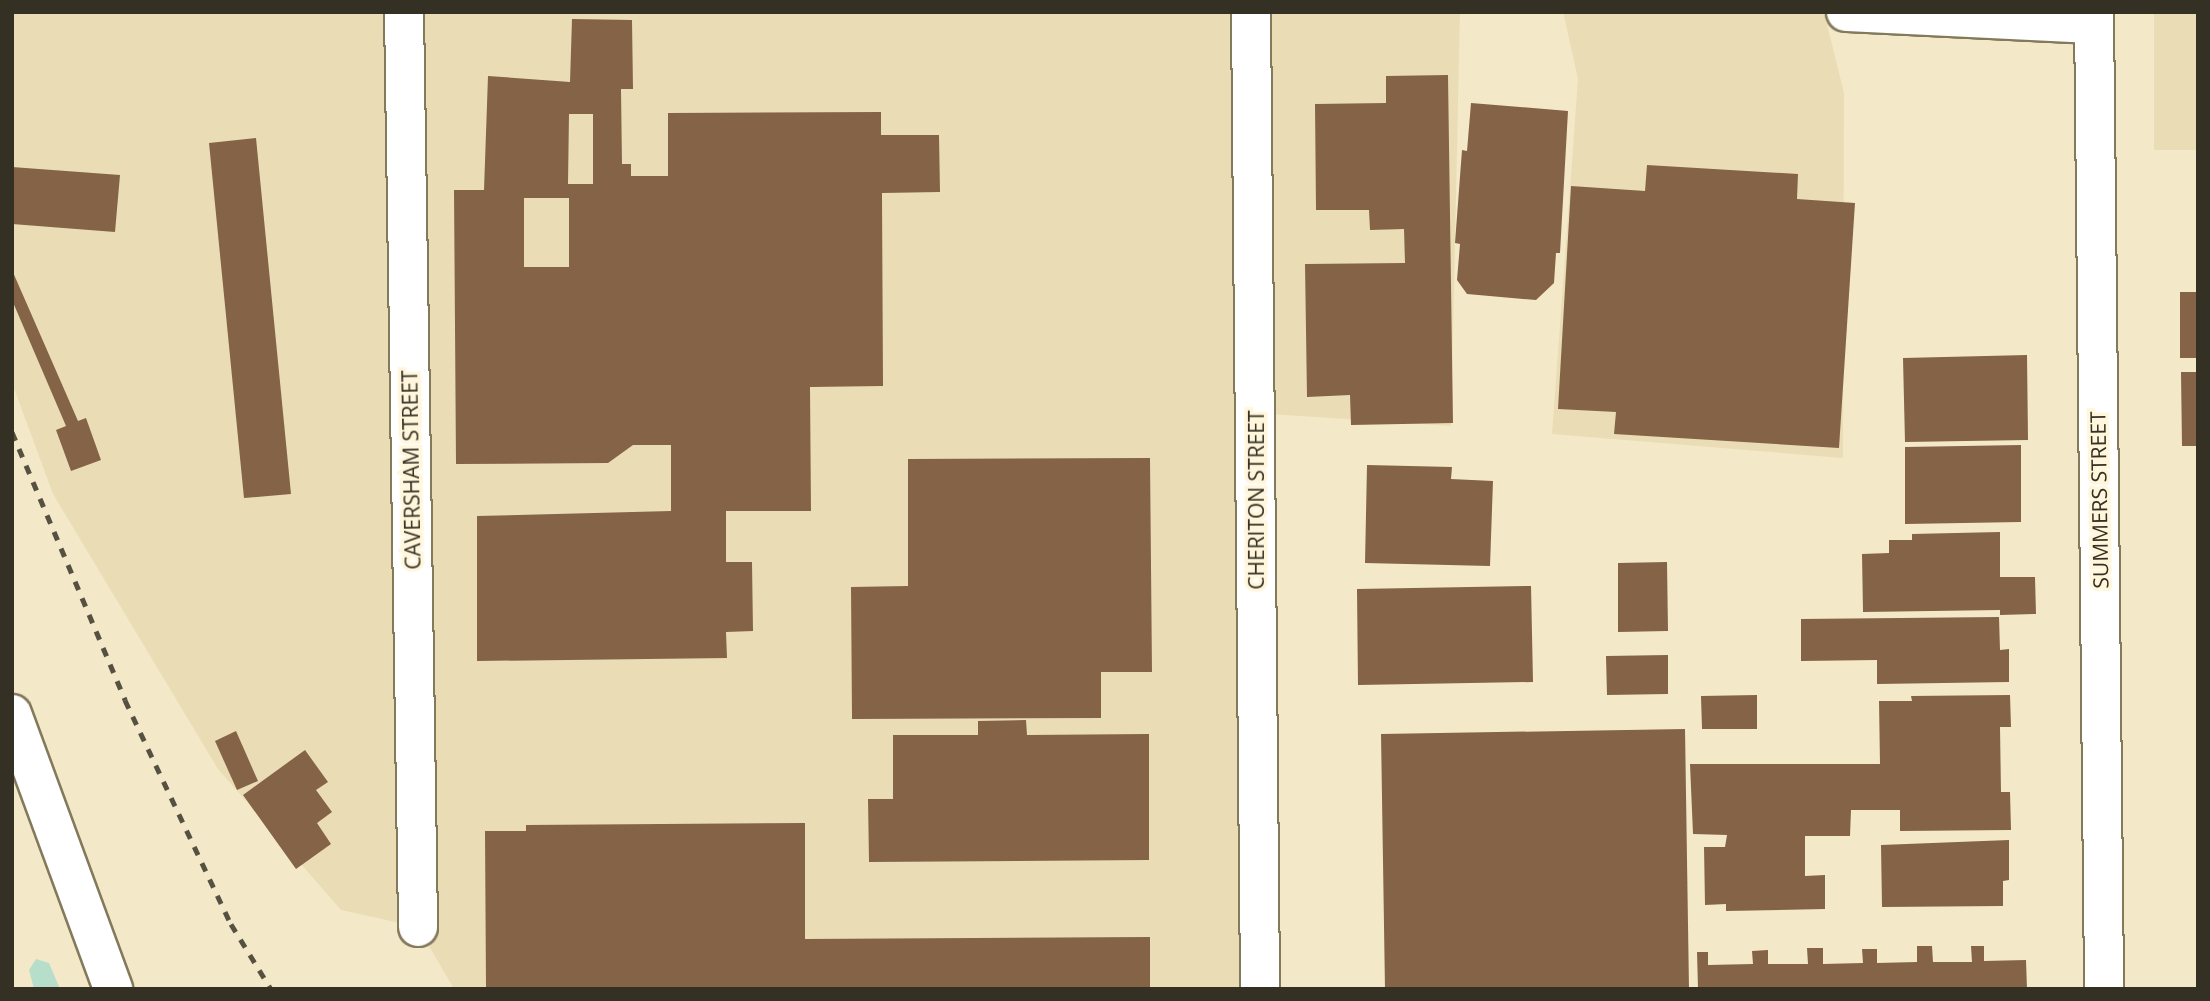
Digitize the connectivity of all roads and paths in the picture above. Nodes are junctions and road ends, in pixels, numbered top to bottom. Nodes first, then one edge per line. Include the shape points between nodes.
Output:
1 (404, 12) edge
2 (1251, 12) edge
3 (1846, 12) edge
4 (2094, 18) edge
5 (12, 714) edge
6 (418, 927) dead end
7 (113, 989) edge
8 (1260, 989) edge
9 (2104, 989) edge

1 - 6 main road, CAVERSHAM STREET
2 - 8 main road, CHERITON STREET
3 - 4 main road
4 - 9 main road, SUMMERS STREET
5 - 7 main road

